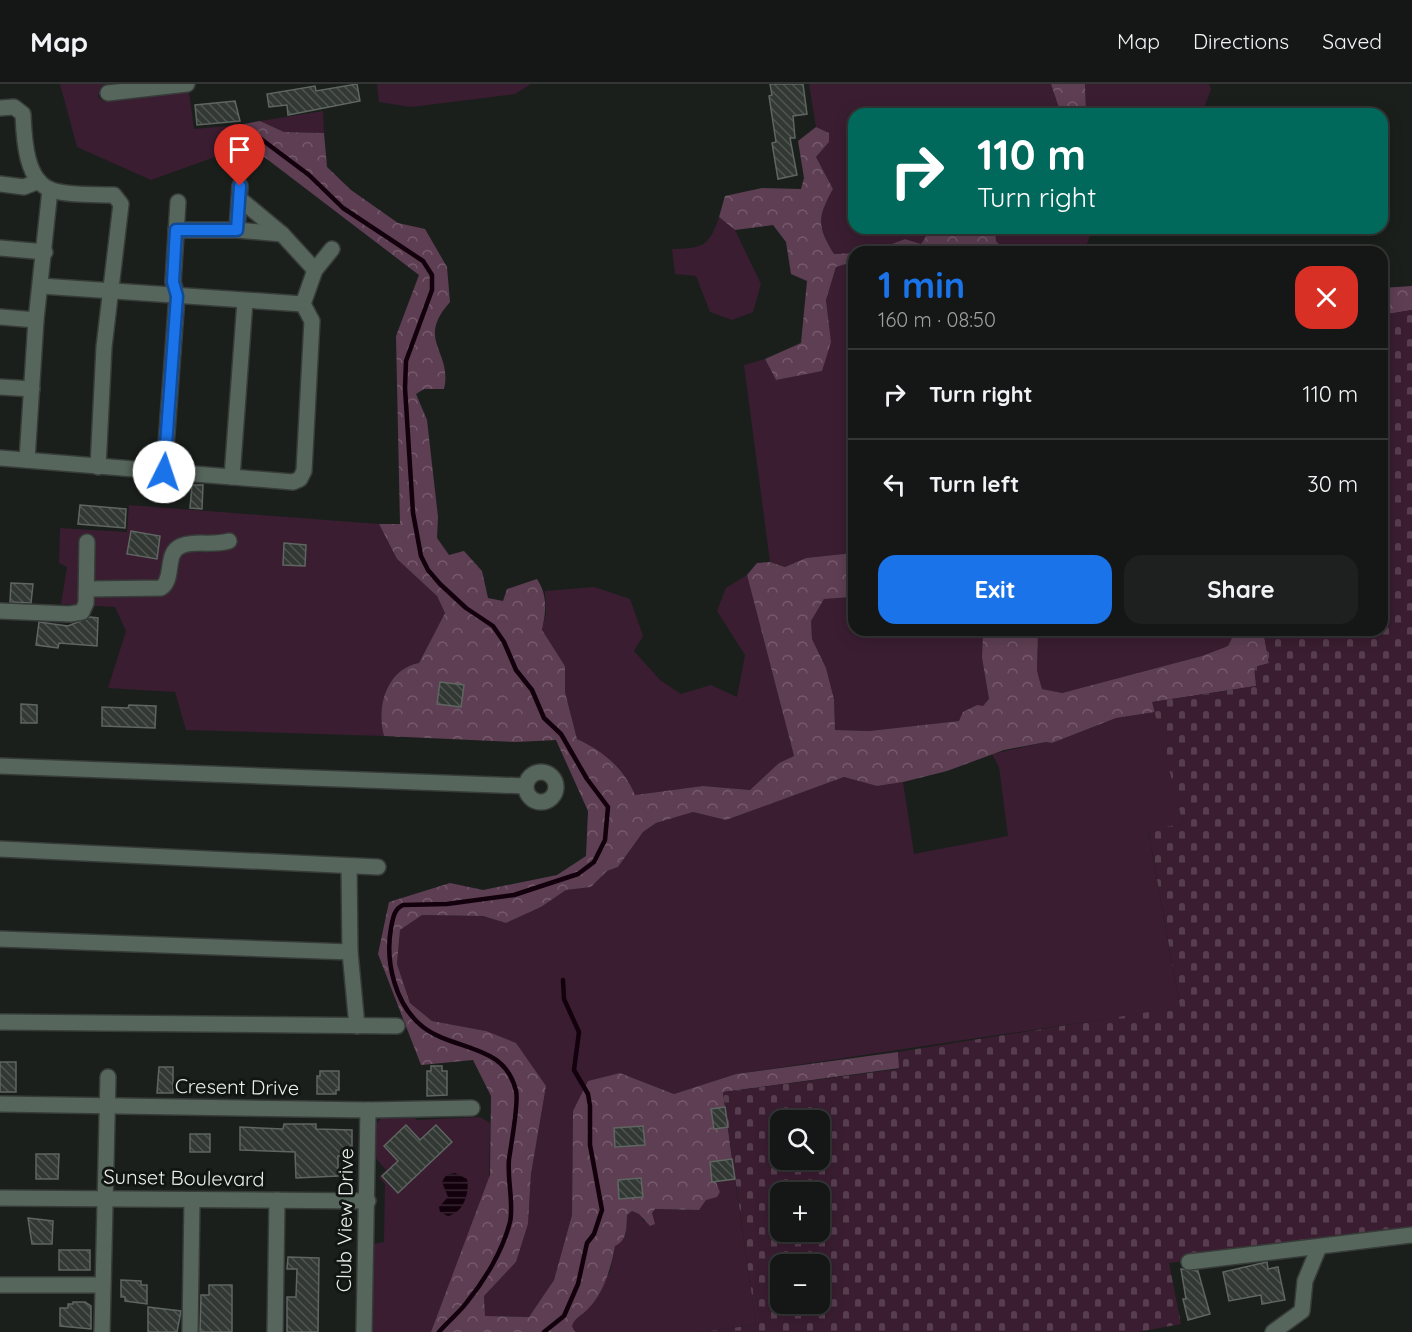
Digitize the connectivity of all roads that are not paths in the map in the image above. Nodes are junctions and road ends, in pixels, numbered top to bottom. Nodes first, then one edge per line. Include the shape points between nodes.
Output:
1 (187, 84) edge
2 (108, 93) dead end
3 (0, 108) edge
4 (0, 184) edge
5 (45, 186) junction
6 (178, 202) dead end
7 (176, 230) junction
8 (237, 230) junction
9 (282, 234) junction
10 (0, 249) edge
11 (332, 249) dead end
12 (45, 252) junction
13 (315, 270) junction
14 (41, 286) junction
15 (112, 289) junction
16 (177, 296) junction
17 (244, 301) junction
18 (303, 304) junction
19 (0, 317) edge
20 (36, 320) junction
21 (0, 387) edge
22 (32, 389) junction
23 (0, 458) edge
24 (27, 460) junction
25 (98, 467) junction
26 (164, 472) junction
27 (232, 477) junction
28 (229, 541) dead end
29 (87, 542) dead end
30 (87, 589) junction
31 (0, 611) edge
32 (0, 765) edge
33 (525, 786) dead end
34 (0, 849) edge
35 (349, 866) junction
36 (378, 867) dead end
37 (0, 939) edge
38 (350, 952) junction
39 (0, 1022) edge
40 (357, 1026) junction
41 (397, 1026) dead end
42 (108, 1077) dead end
43 (0, 1104) edge
44 (109, 1106) junction
45 (472, 1108) dead end
46 (368, 1110) junction
47 (0, 1198) edge
48 (106, 1198) junction
49 (192, 1200) junction
50 (277, 1200) junction
51 (368, 1201) junction
52 (1412, 1235) edge
53 (1319, 1247) junction
54 (1189, 1262) dead end
55 (0, 1285) edge
56 (102, 1285) junction
57 (1294, 1325) edge
58 (102, 1332) edge
59 (190, 1332) edge
60 (275, 1332) edge
61 (364, 1332) edge
62 (1273, 1332) edge

1 - 2 street
3 - 5 street via 14,106 23,114 27,158
4 - 5 street
5 - 12 street
5 - 15 street via 119,198
6 - 7 street
7 - 8 street
7 - 16 street via 173,282
8 - 9 street
8 - 9 street via 240,193
9 - 13 street
10 - 12 street
11 - 13 street
12 - 14 street
13 - 18 street
14 - 15 street
14 - 20 street
15 - 16 street
15 - 25 street via 104,347
16 - 17 street
16 - 26 street
17 - 18 street
17 - 27 street
18 - 27 street via 312,321 304,471 293,482
19 - 20 street
20 - 22 street
21 - 22 street
22 - 24 street
23 - 24 street
24 - 25 street
25 - 26 street
26 - 27 street
28 - 30 street via 180,546 174,551 168,580 161,588
29 - 30 street
30 - 31 street via 82,612
32 - 33 street
34 - 35 street
35 - 36 street
35 - 38 street
37 - 38 street
38 - 40 street
39 - 40 street
40 - 41 street
42 - 44 street
43 - 44 street, Cresent Drive
44 - 46 street, Cresent Drive
44 - 48 street
45 - 46 street, Cresent Drive
46 - 51 street, Club View Drive
47 - 48 street, Sunset Boulevard
48 - 49 street, Sunset Boulevard
48 - 56 street
49 - 50 street, Sunset Boulevard
49 - 59 street
50 - 51 street, Sunset Boulevard
50 - 60 street
51 - 61 street, Club View Drive
52 - 53 street
53 - 54 street
53 - 57 street via 1305,1281 1302,1311
55 - 56 street
56 - 58 street
57 - 62 street

